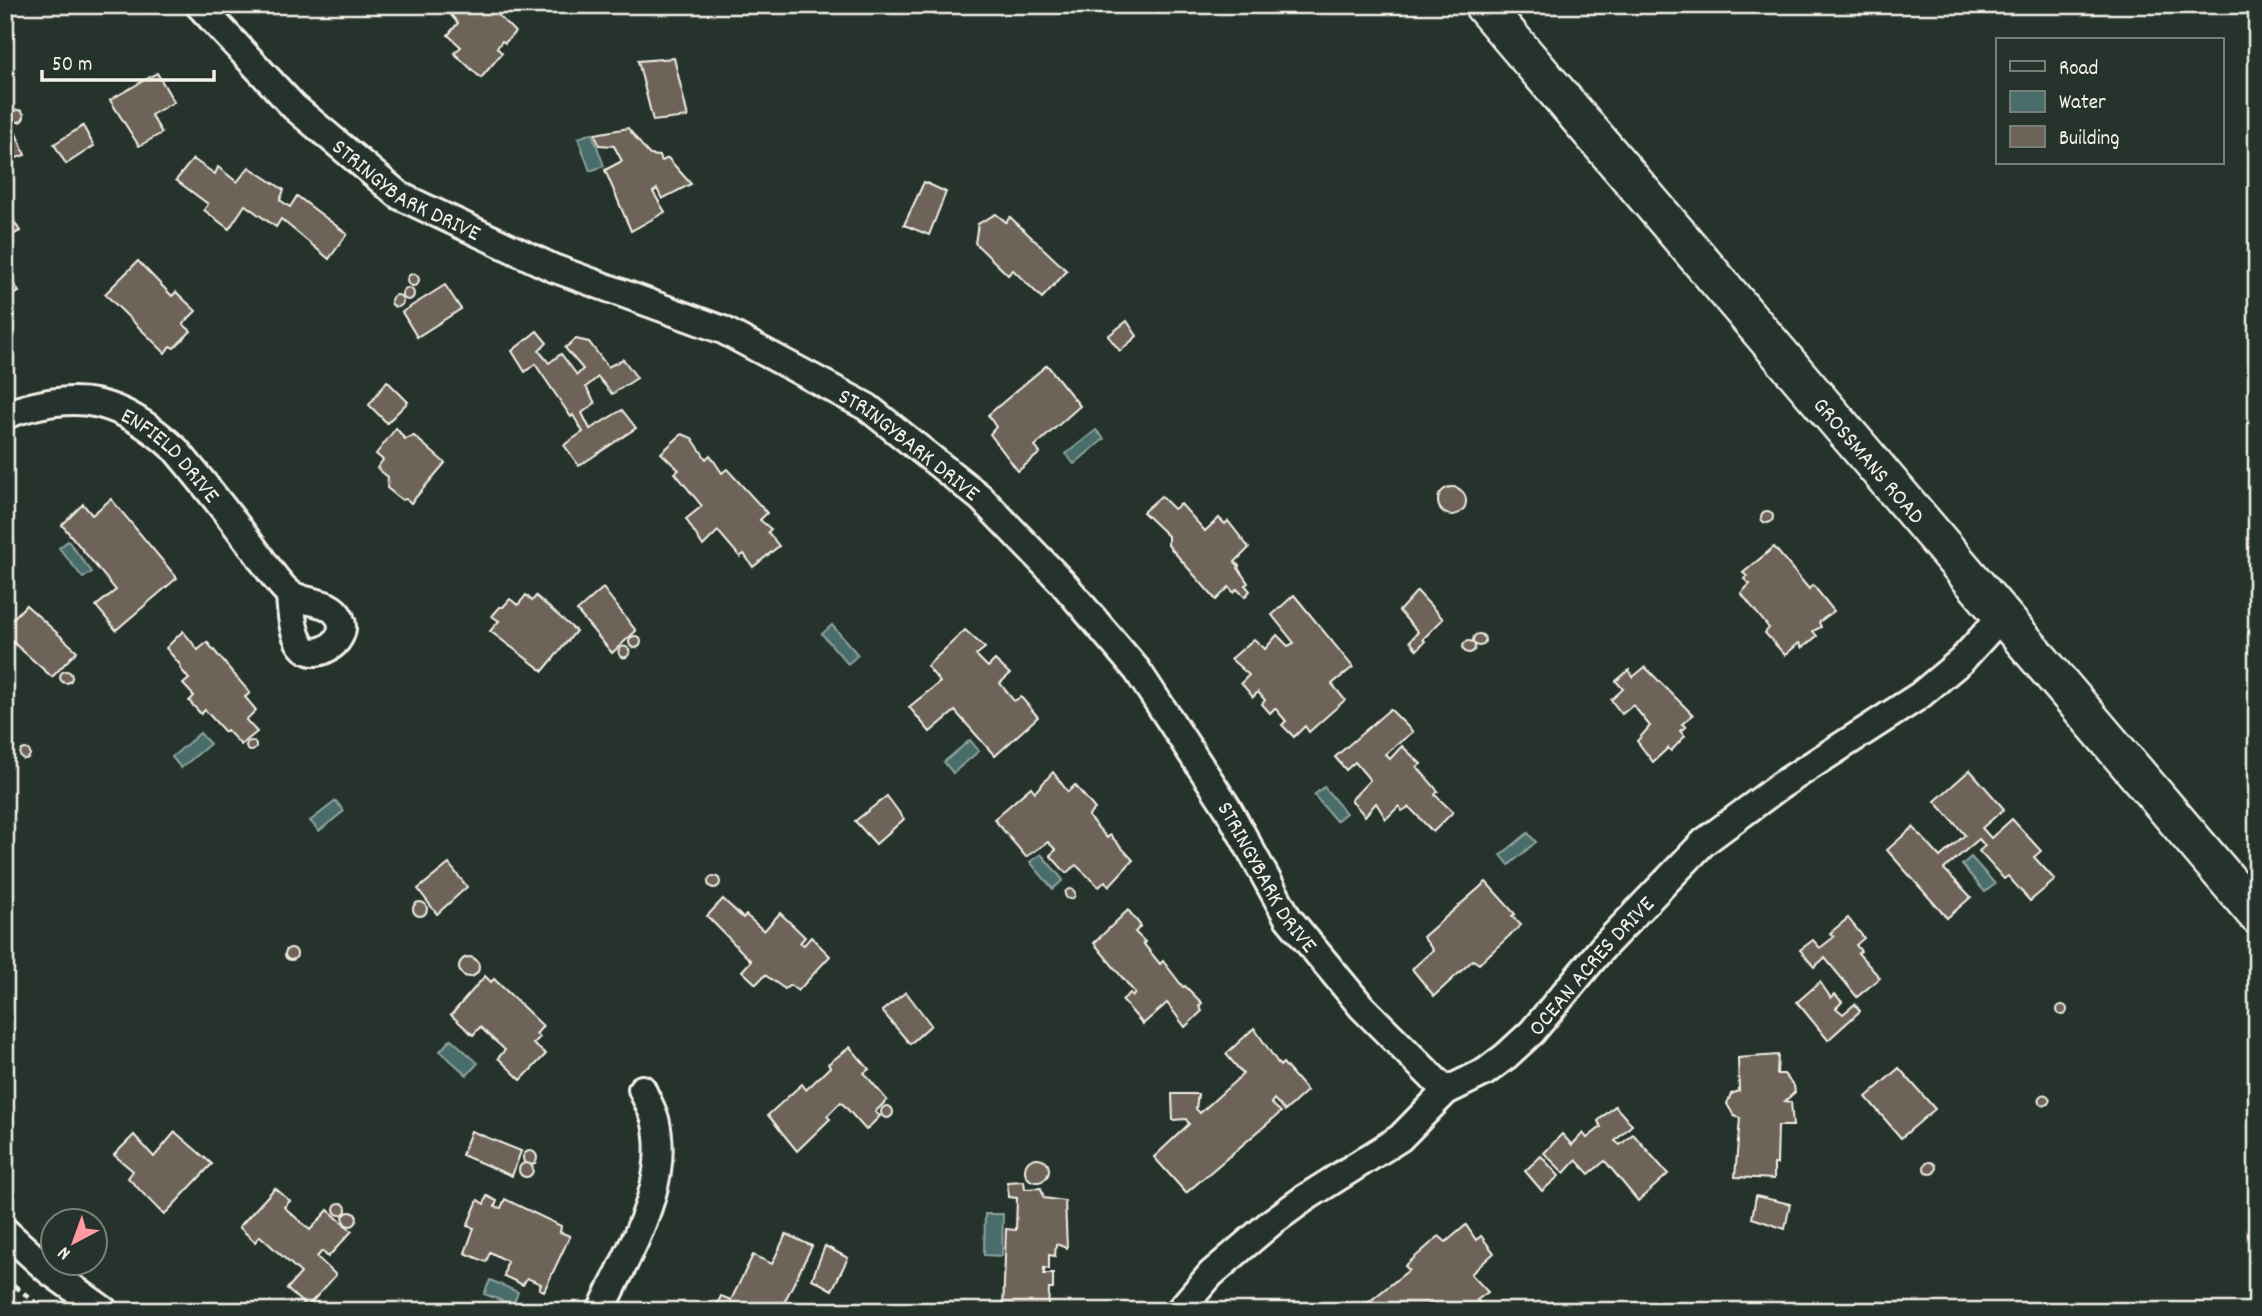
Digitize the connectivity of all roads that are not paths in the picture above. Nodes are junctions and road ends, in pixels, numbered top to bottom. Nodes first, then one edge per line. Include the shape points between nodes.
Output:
1 (199, 5) edge
2 (1483, 5) edge
3 (5, 415) edge
4 (290, 594) dead end
5 (2001, 617) junction
6 (2257, 915) edge
7 (642, 1089) dead end
8 (1446, 1091) junction
9 (5, 1231) edge
10 (105, 1311) edge
11 (601, 1311) edge
12 (1179, 1311) edge

1 - 8 street, STRINGYBARK DRIVE via 294,107 400,195 553,268 723,330 867,407 981,498 1137,670 1227,807 1288,918 1362,1007
2 - 5 street, GROSSMANS ROAD
3 - 4 street, ENFIELD DRIVE via 35,404 82,400 109,406 158,433
5 - 6 street, GROSSMANS ROAD
5 - 8 street, OCEAN ACRES DRIVE via 1919,696 1781,785 1704,842 1603,947 1532,1032 1485,1072
7 - 11 street via 657,1136 656,1178 643,1220
8 - 12 street, OCEAN ACRES DRIVE via 1400,1138 1305,1198 1245,1244
9 - 10 street via 49,1271

